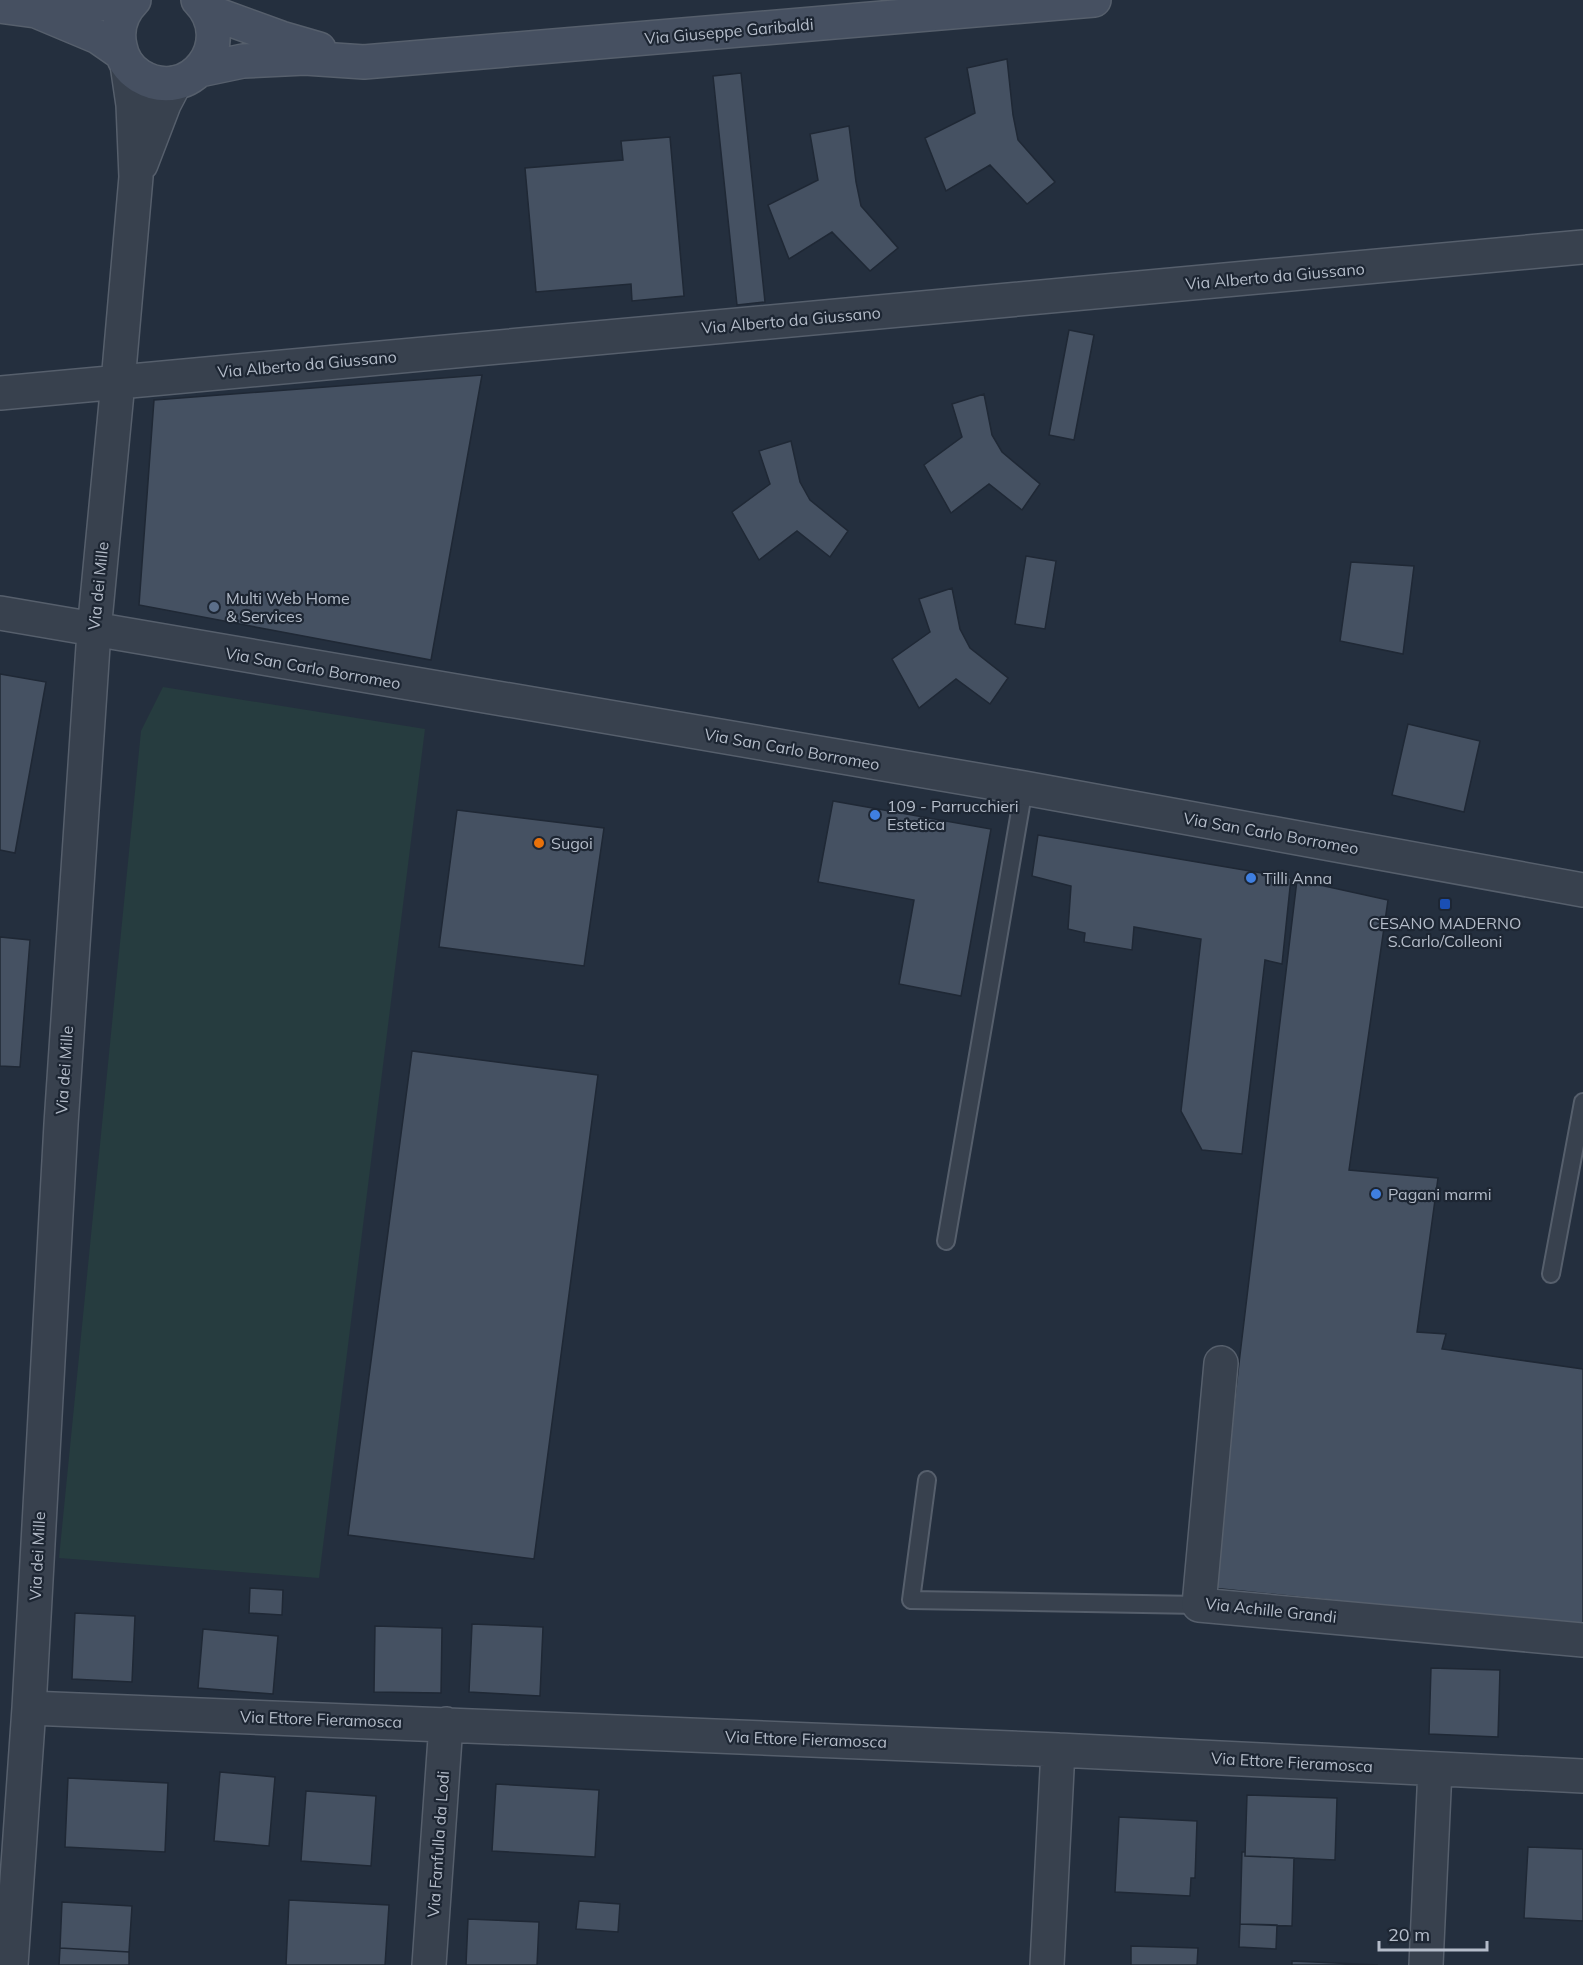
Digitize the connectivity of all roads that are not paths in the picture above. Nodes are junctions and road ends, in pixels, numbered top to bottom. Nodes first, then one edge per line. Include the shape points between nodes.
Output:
1 (119, 0) edge
2 (134, 0) edge
3 (1094, 0) edge
4 (203, 5) edge
5 (0, 6) edge
6 (36, 11) junction
7 (124, 58) junction
8 (364, 62) junction
9 (187, 77) junction
10 (136, 177) junction
11 (1583, 248) edge
12 (118, 382) junction
13 (0, 393) edge
14 (0, 614) edge
15 (94, 631) junction
16 (1024, 788) junction
17 (1583, 890) edge
18 (1583, 1102) edge
19 (946, 1241) dead end
20 (1551, 1274) dead end
21 (1221, 1363) dead end
22 (927, 1480) dead end
23 (1199, 1605) junction
24 (1583, 1640) edge
25 (29, 1708) junction
26 (446, 1724) junction
27 (1058, 1750) junction
28 (1435, 1769) junction
29 (1583, 1776) edge
30 (11, 1965) edge
31 (429, 1965) edge
32 (1047, 1965) edge
33 (1426, 1965) edge

1 - 6 street
2 - 7 street via 120,21 118,37
3 - 8 street, Via Giuseppe Garibaldi
4 - 8 street, Via Giuseppe Garibaldi via 281,38
4 - 9 street via 213,25 214,41 210,57
5 - 6 street
6 - 7 street via 98,37
7 - 9 street, Via Giuseppe Garibaldi via 148,81 161,84
7 - 10 street, Via dei Mille via 133,105
8 - 9 street, Via Giuseppe Garibaldi via 305,58 243,62
9 - 10 street, Via dei Mille via 164,104
10 - 12 street, Via dei Mille
11 - 12 street, Via Alberto da Giussano
12 - 13 street, Via Alberto da Giussano
12 - 15 street, Via dei Mille
14 - 15 street, Via San Carlo Borromeo
15 - 16 street, Via San Carlo Borromeo
15 - 25 street, Via dei Mille via 61,1124
16 - 17 street, Via San Carlo Borromeo
16 - 19 lane
18 - 20 lane
21 - 23 street, Via Achille Grandi
22 - 23 lane via 911,1600
23 - 24 street, Via Achille Grandi
25 - 26 street, Via Ettore Fieramosca
25 - 30 street, Via dei Mille
26 - 27 street, Via Ettore Fieramosca
26 - 31 street, Via Fanfulla da Lodi
27 - 28 street, Via Ettore Fieramosca
27 - 32 street
28 - 29 street, Via Ettore Fieramosca
28 - 33 street

